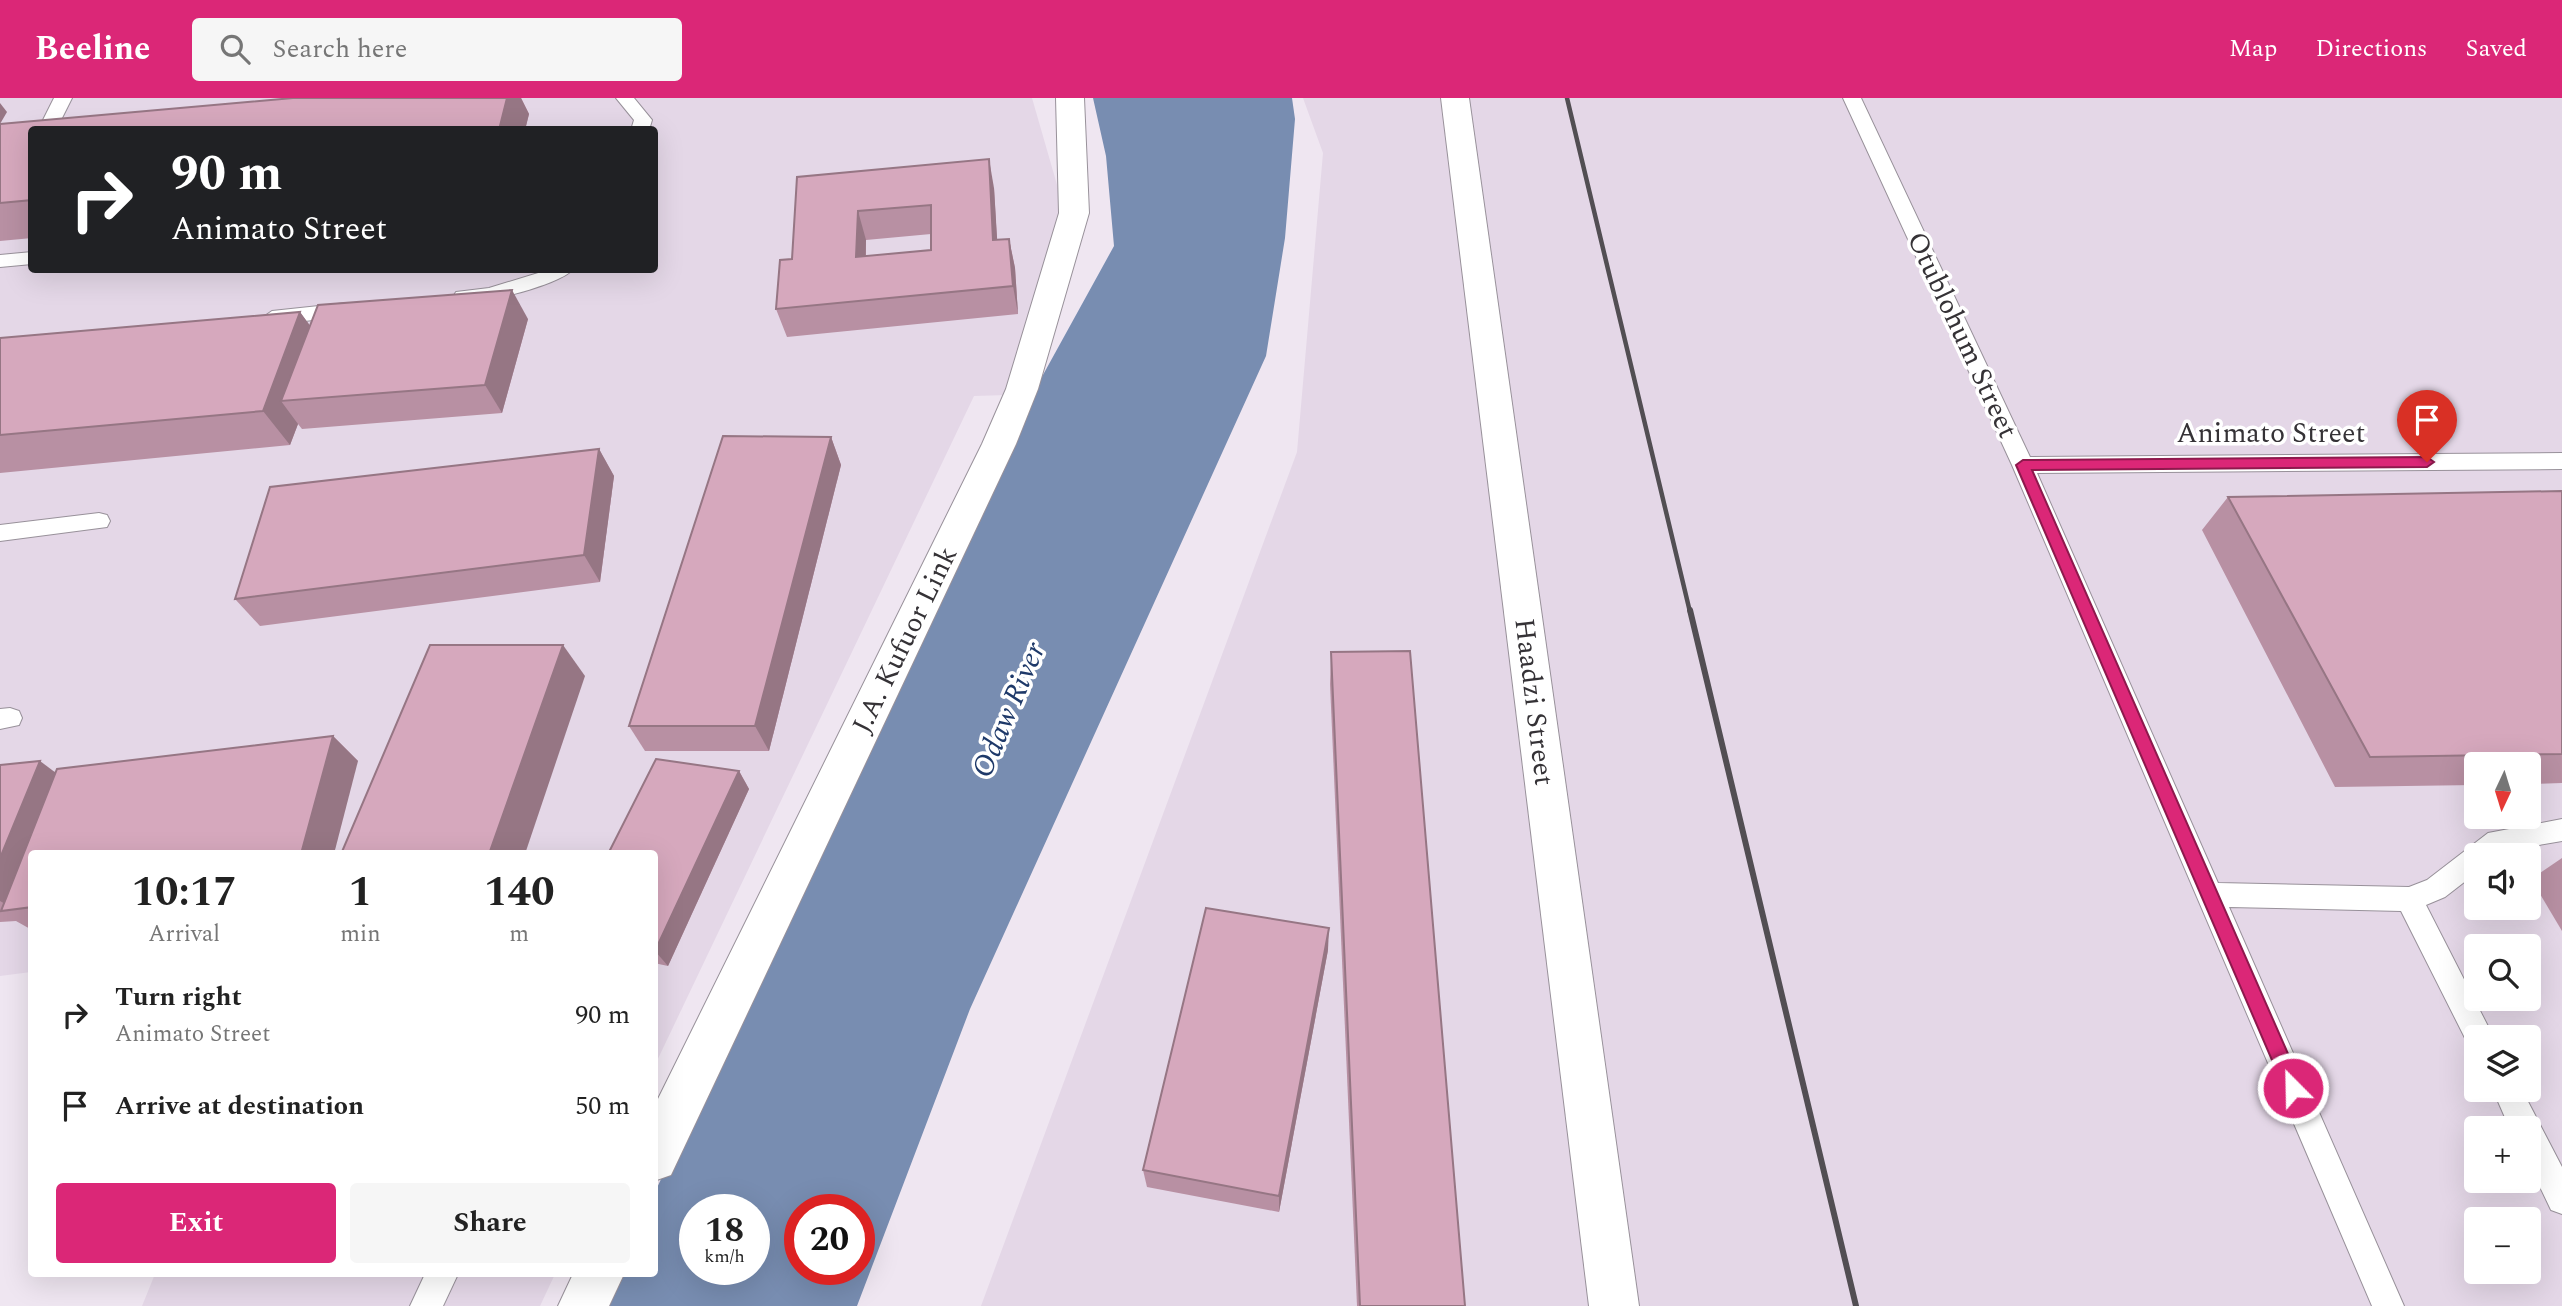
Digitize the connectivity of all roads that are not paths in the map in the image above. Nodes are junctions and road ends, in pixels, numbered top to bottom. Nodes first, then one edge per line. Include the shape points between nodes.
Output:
1 (63, 98) edge
2 (625, 98) edge
3 (1070, 98) edge
4 (1455, 98) edge
5 (1852, 98) edge
6 (49, 126) edge
7 (641, 126) edge
8 (28, 258) edge
9 (0, 261) edge
10 (557, 273) edge
11 (449, 298) edge
12 (367, 308) edge
13 (258, 320) edge
14 (2562, 461) edge
15 (2023, 465) junction
16 (99, 521) dead end
17 (0, 533) edge
18 (2562, 830) edge
19 (2494, 843) edge
20 (2464, 867) edge
21 (2210, 895) junction
22 (2409, 899) junction
23 (2473, 1025) edge
24 (658, 1150) edge
25 (2541, 1157) edge
26 (2562, 1199) edge
27 (440, 1277) edge
28 (597, 1277) edge
29 (426, 1306) edge
30 (583, 1306) edge
31 (1614, 1306) edge
32 (2388, 1306) edge

1 - 6 lane
2 - 7 lane via 643,120
3 - 24 street, J.A. Kufuor Link via 1073,213 1021,389 999,444
4 - 31 street, Haadzi Street
5 - 15 lane, Otublohum Street
8 - 9 lane
10 - 11 lane via 490,294
12 - 13 lane
14 - 15 lane, Animato Street
15 - 21 lane, Otublohum Street
16 - 17 lane
18 - 19 lane
20 - 22 lane via 2436,889
21 - 22 lane
21 - 32 lane, Otublohum Street
22 - 23 lane
25 - 26 lane
27 - 29 lane
28 - 30 street

